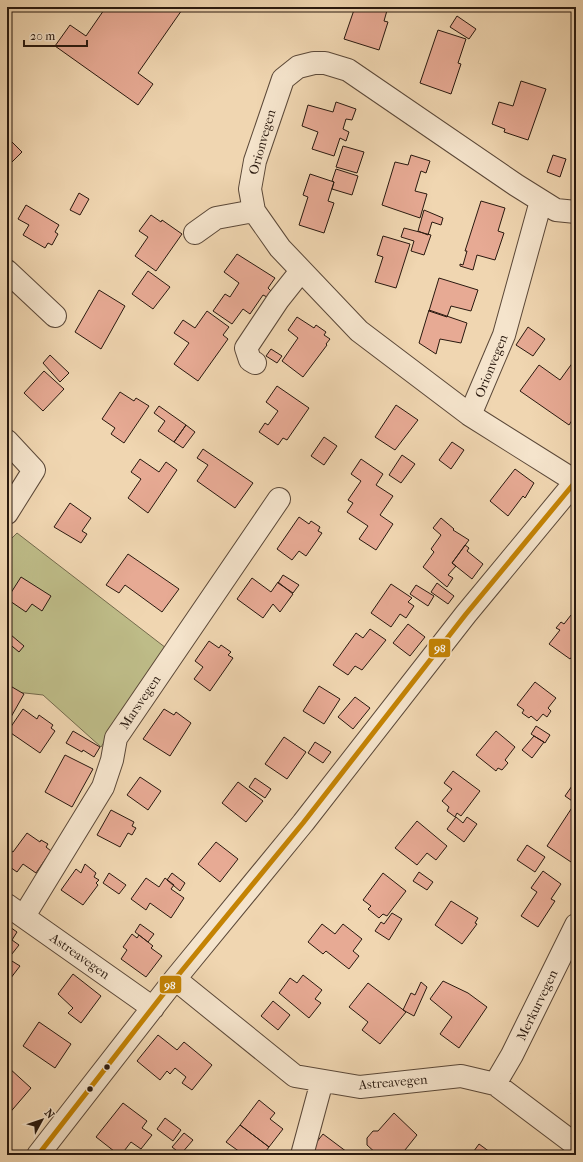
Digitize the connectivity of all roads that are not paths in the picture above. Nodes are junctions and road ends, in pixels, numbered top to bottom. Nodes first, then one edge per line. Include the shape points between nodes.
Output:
1 (541, 200) junction
2 (254, 211) junction
3 (576, 212) edge
4 (195, 233) dead end
5 (7, 271) edge
6 (301, 271) junction
7 (55, 316) dead end
8 (255, 363) dead end
9 (470, 415) junction
10 (7, 441) edge
11 (576, 481) edge
12 (279, 499) dead end
13 (7, 513) edge
14 (15, 911) edge
15 (576, 925) edge
16 (175, 978) junction
17 (153, 1008) junction
18 (322, 1081) junction
19 (495, 1084) junction
20 (576, 1145) edge
21 (38, 1155) edge
22 (302, 1155) edge

1 - 2 street, Orionvegen via 348,70 325,63 314,63 298,67 283,79 255,161 250,189
1 - 3 street, Orionvegen via 556,210
1 - 9 street, Orionvegen via 504,335
2 - 4 street via 216,218
2 - 6 street, Orionvegen via 280,248
5 - 7 street
6 - 8 street via 246,348 250,360
6 - 9 street, Orionvegen via 359,331
9 - 11 street, Orionvegen
10 - 13 street via 34,470
11 - 16 street via 466,614 304,823
12 - 14 street, Marsvegen via 116,738 103,787
14 - 17 street, Astreavegen
15 - 19 street, Merkurvegen
16 - 17 street
16 - 18 street, Astreavegen via 295,1076
17 - 21 street
18 - 19 street, Astreavegen via 360,1087 461,1076
18 - 22 street
19 - 20 street, Astreavegen

